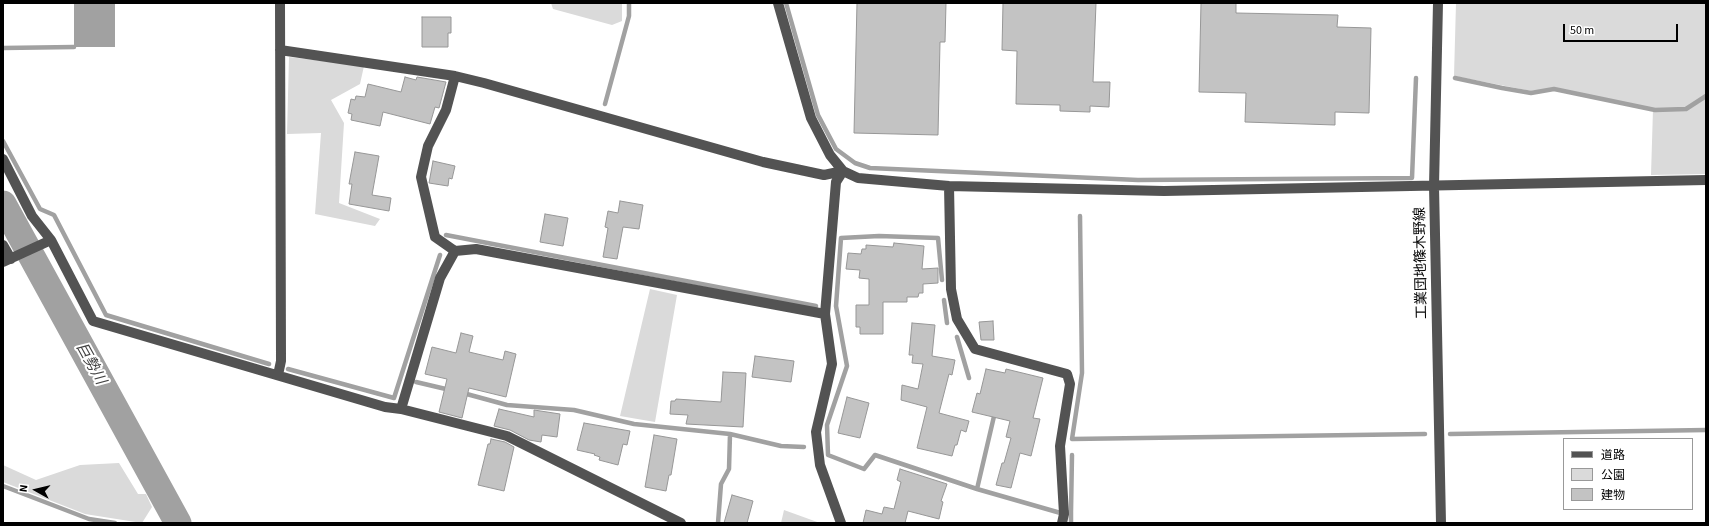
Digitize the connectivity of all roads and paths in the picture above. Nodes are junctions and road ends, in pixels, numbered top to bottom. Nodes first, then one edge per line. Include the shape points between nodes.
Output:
1 (280, 3) edge
2 (778, 3) edge
3 (1438, 3) edge
4 (280, 50) junction
5 (455, 76) junction
6 (3, 159) edge
7 (843, 171) junction
8 (1706, 180) edge
9 (949, 186) junction
10 (1434, 186) junction
11 (51, 240) junction
12 (3, 245) edge
13 (455, 251) junction
14 (7, 261) edge
15 (825, 314) junction
16 (278, 376) junction
17 (401, 409) junction
18 (681, 523) edge
19 (841, 523) edge
20 (1062, 523) edge
21 (1441, 523) edge

1 - 4 street
2 - 7 street via 811,118 830,154
3 - 10 street, 工業団地篠木野線
4 - 5 street
4 - 16 street via 281,361
5 - 7 street via 763,162 824,175
5 - 13 street via 446,110 428,146 421,177 436,237
6 - 11 street via 32,216
7 - 9 street via 858,178
7 - 15 street via 836,182
8 - 10 street
9 - 10 street via 1164,191
9 - 20 street via 951,289 957,319 975,349 1067,374 1070,384 1060,446 1064,514
10 - 21 street, 工業団地篠木野線
11 - 14 street
11 - 16 street via 94,321
12 - 14 street
13 - 15 street via 476,249
13 - 17 street via 440,278
15 - 19 street via 832,364 816,432 820,465
16 - 17 street via 385,407
17 - 18 street via 507,436

